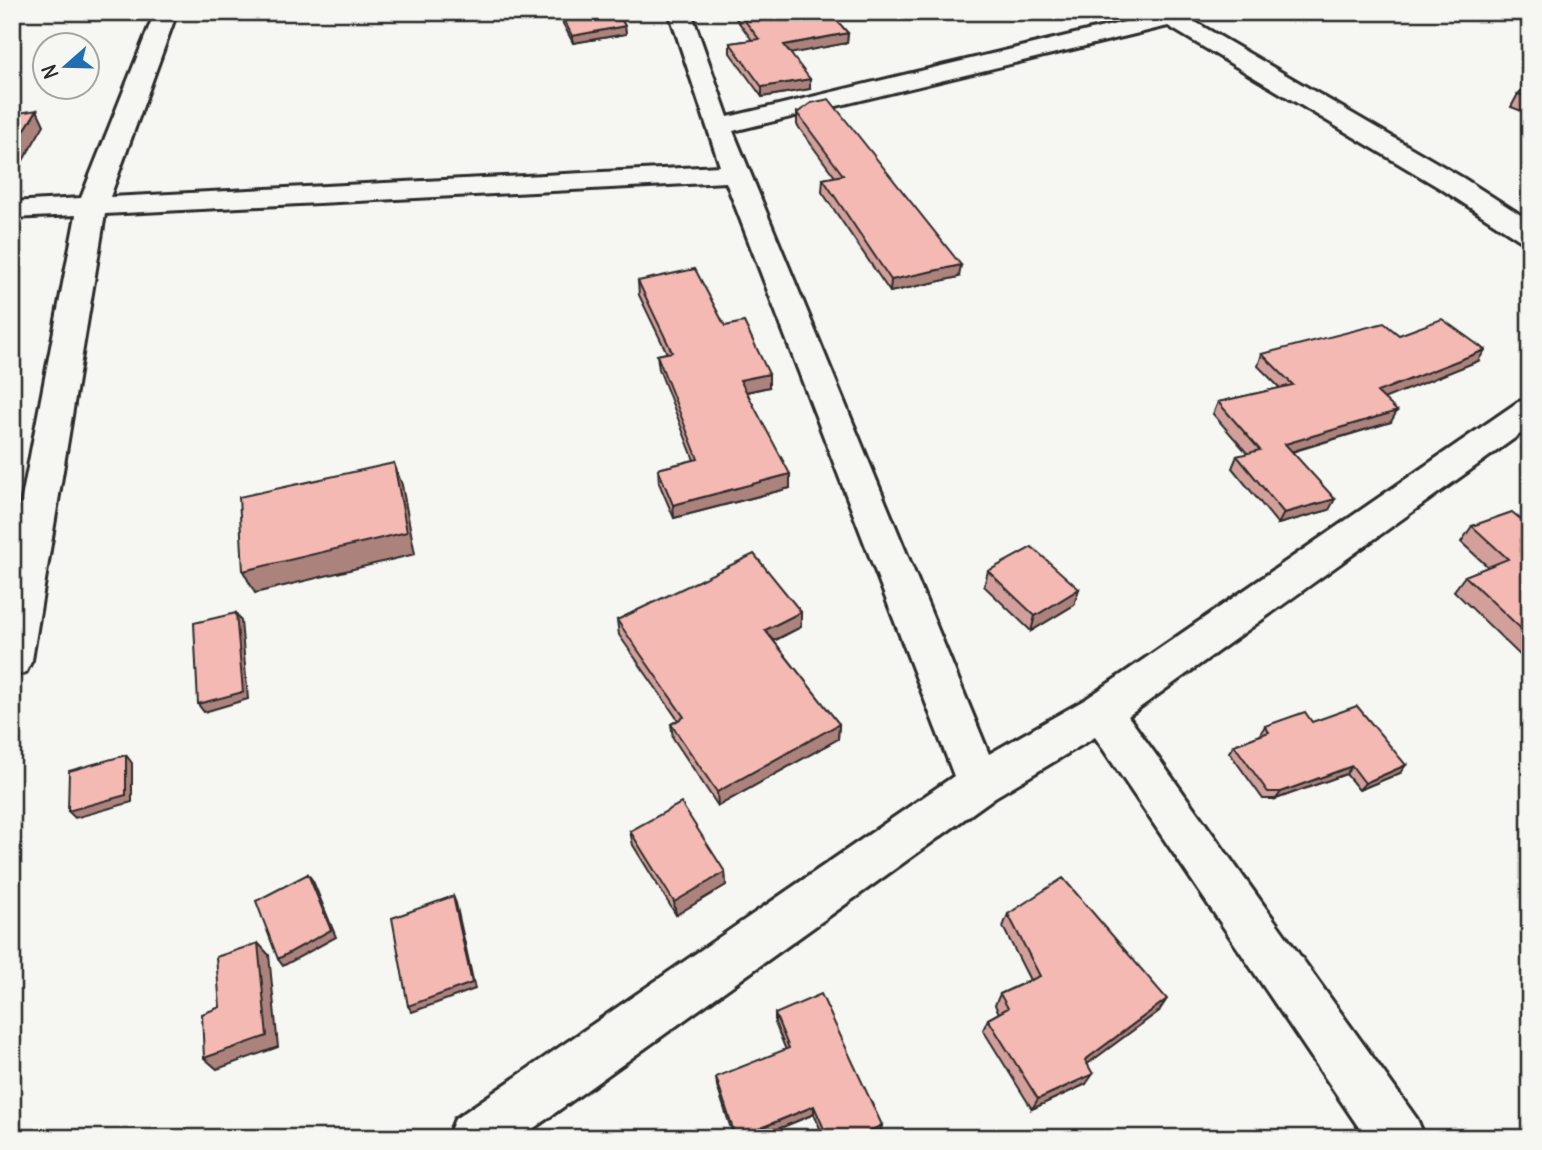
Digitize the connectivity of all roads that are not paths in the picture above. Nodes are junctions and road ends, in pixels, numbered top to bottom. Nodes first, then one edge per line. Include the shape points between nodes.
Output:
1 (166, 12) edge
2 (680, 12) edge
3 (1167, 15) edge
4 (718, 127) junction
5 (736, 173) junction
6 (92, 206) junction
7 (12, 210) edge
8 (1530, 234) edge
9 (1530, 410) edge
10 (12, 660) edge
11 (1101, 712) junction
12 (979, 783) junction
13 (474, 1138) edge
14 (1398, 1138) edge

1 - 6 street
2 - 4 street
3 - 4 street
3 - 8 street
4 - 5 street
5 - 6 street
5 - 12 street
6 - 7 street
6 - 10 street
9 - 11 street
11 - 12 street
11 - 14 street
12 - 13 street

